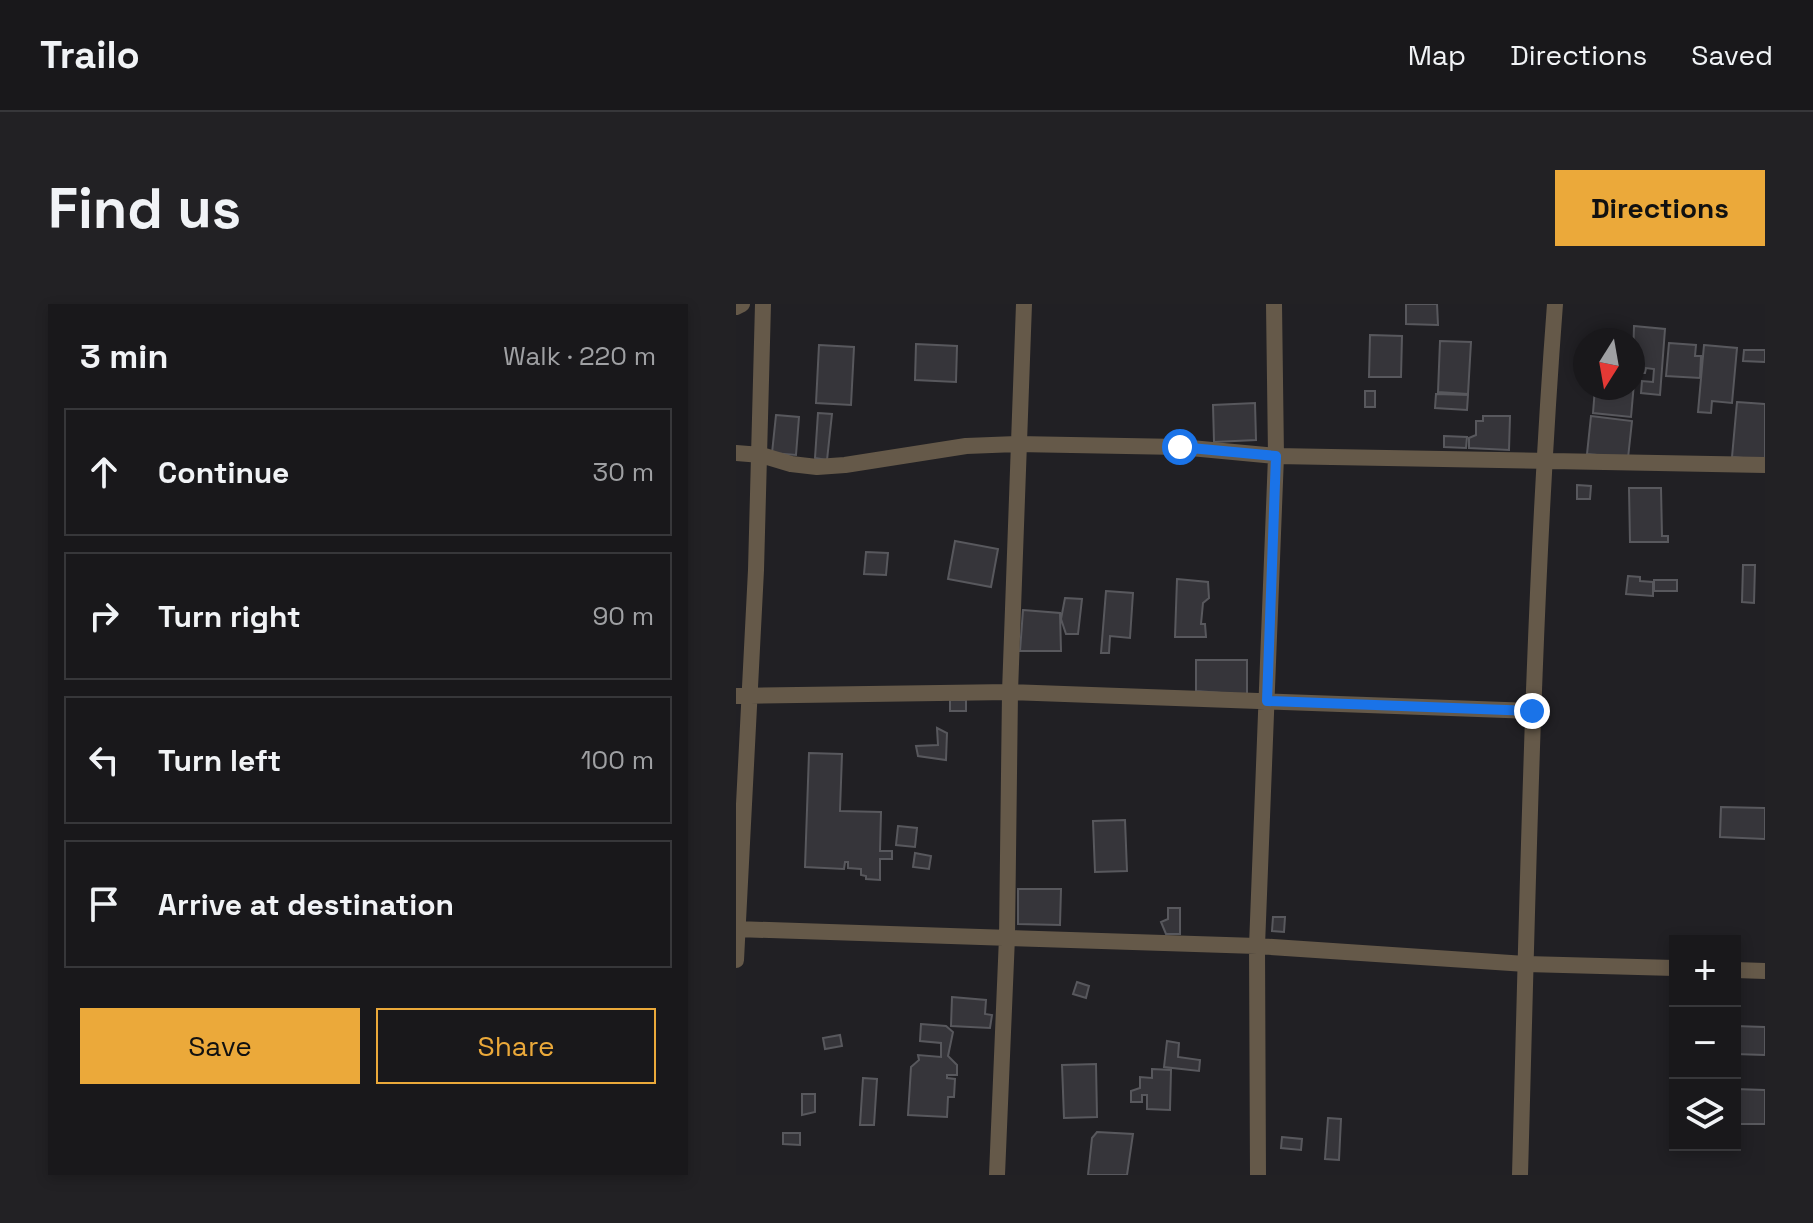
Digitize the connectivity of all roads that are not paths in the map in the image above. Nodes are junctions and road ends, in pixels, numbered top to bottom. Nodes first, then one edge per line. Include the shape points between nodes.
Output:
1 (742, 304) edge
2 (763, 304) edge
3 (1024, 304) edge
4 (1274, 304) edge
5 (1555, 304) edge
6 (736, 307) edge
7 (1017, 444) junction
8 (736, 453) edge
9 (761, 455) junction
10 (1276, 456) junction
11 (1543, 461) junction
12 (1765, 465) edge
13 (1010, 692) junction
14 (744, 696) edge
15 (1267, 701) junction
16 (1532, 711) junction
17 (736, 929) edge
18 (1007, 937) junction
19 (1257, 946) junction
20 (736, 960) edge
21 (1526, 964) junction
22 (1669, 968) edge
23 (1741, 970) edge
24 (1765, 971) edge
25 (997, 1175) edge
26 (1258, 1175) edge
27 (1520, 1175) edge

1 - 6 street
2 - 9 street
3 - 7 street
4 - 10 street
5 - 11 street
7 - 9 street via 817,467
7 - 10 street via 1180,447
7 - 13 street
8 - 9 street
9 - 14 street
10 - 11 street
10 - 15 street
11 - 12 street
11 - 16 street
13 - 14 street
13 - 15 street
13 - 18 street
14 - 17 street
15 - 16 street
15 - 19 street
16 - 21 street
17 - 18 street
17 - 20 street
18 - 19 street
18 - 25 street
19 - 21 street
19 - 26 street
21 - 22 street
21 - 27 street
23 - 24 street

